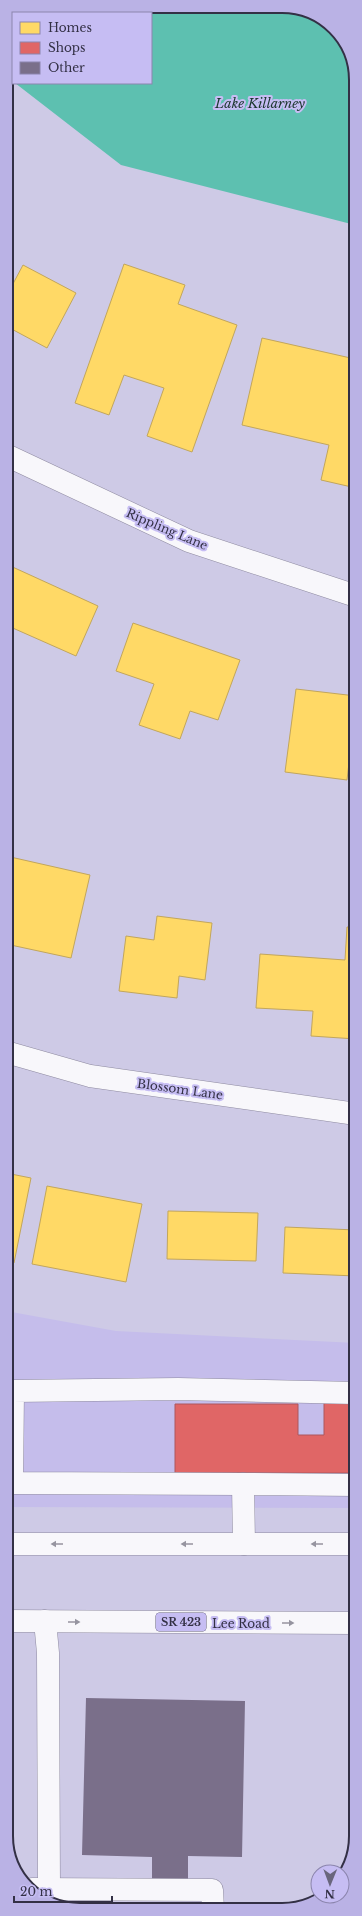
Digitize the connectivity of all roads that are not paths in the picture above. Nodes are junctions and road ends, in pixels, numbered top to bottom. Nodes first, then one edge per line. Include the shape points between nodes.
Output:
1 (13, 458) edge
2 (349, 594) edge
3 (13, 1054) edge
4 (349, 1113) edge
5 (13, 1391) edge
6 (349, 1393) edge
7 (13, 1483) edge
8 (243, 1484) junction
9 (349, 1485) edge
10 (13, 1544) edge
11 (244, 1544) junction
12 (349, 1544) edge
13 (13, 1621) edge
14 (45, 1622) junction
15 (349, 1623) edge
16 (40, 1889) edge
17 (213, 1903) edge

1 - 2 street, Rippling Lane via 189,540
3 - 4 street, Blossom Lane via 90,1076
5 - 6 street
7 - 8 street
8 - 9 street
8 - 11 street
11 -> 10 street
12 -> 11 street
13 - 14 street, Lee Road / SR 423
14 -> 15 street, Lee Road / SR 423
14 - 16 street via 48,1653
16 - 17 street via 212,1890

